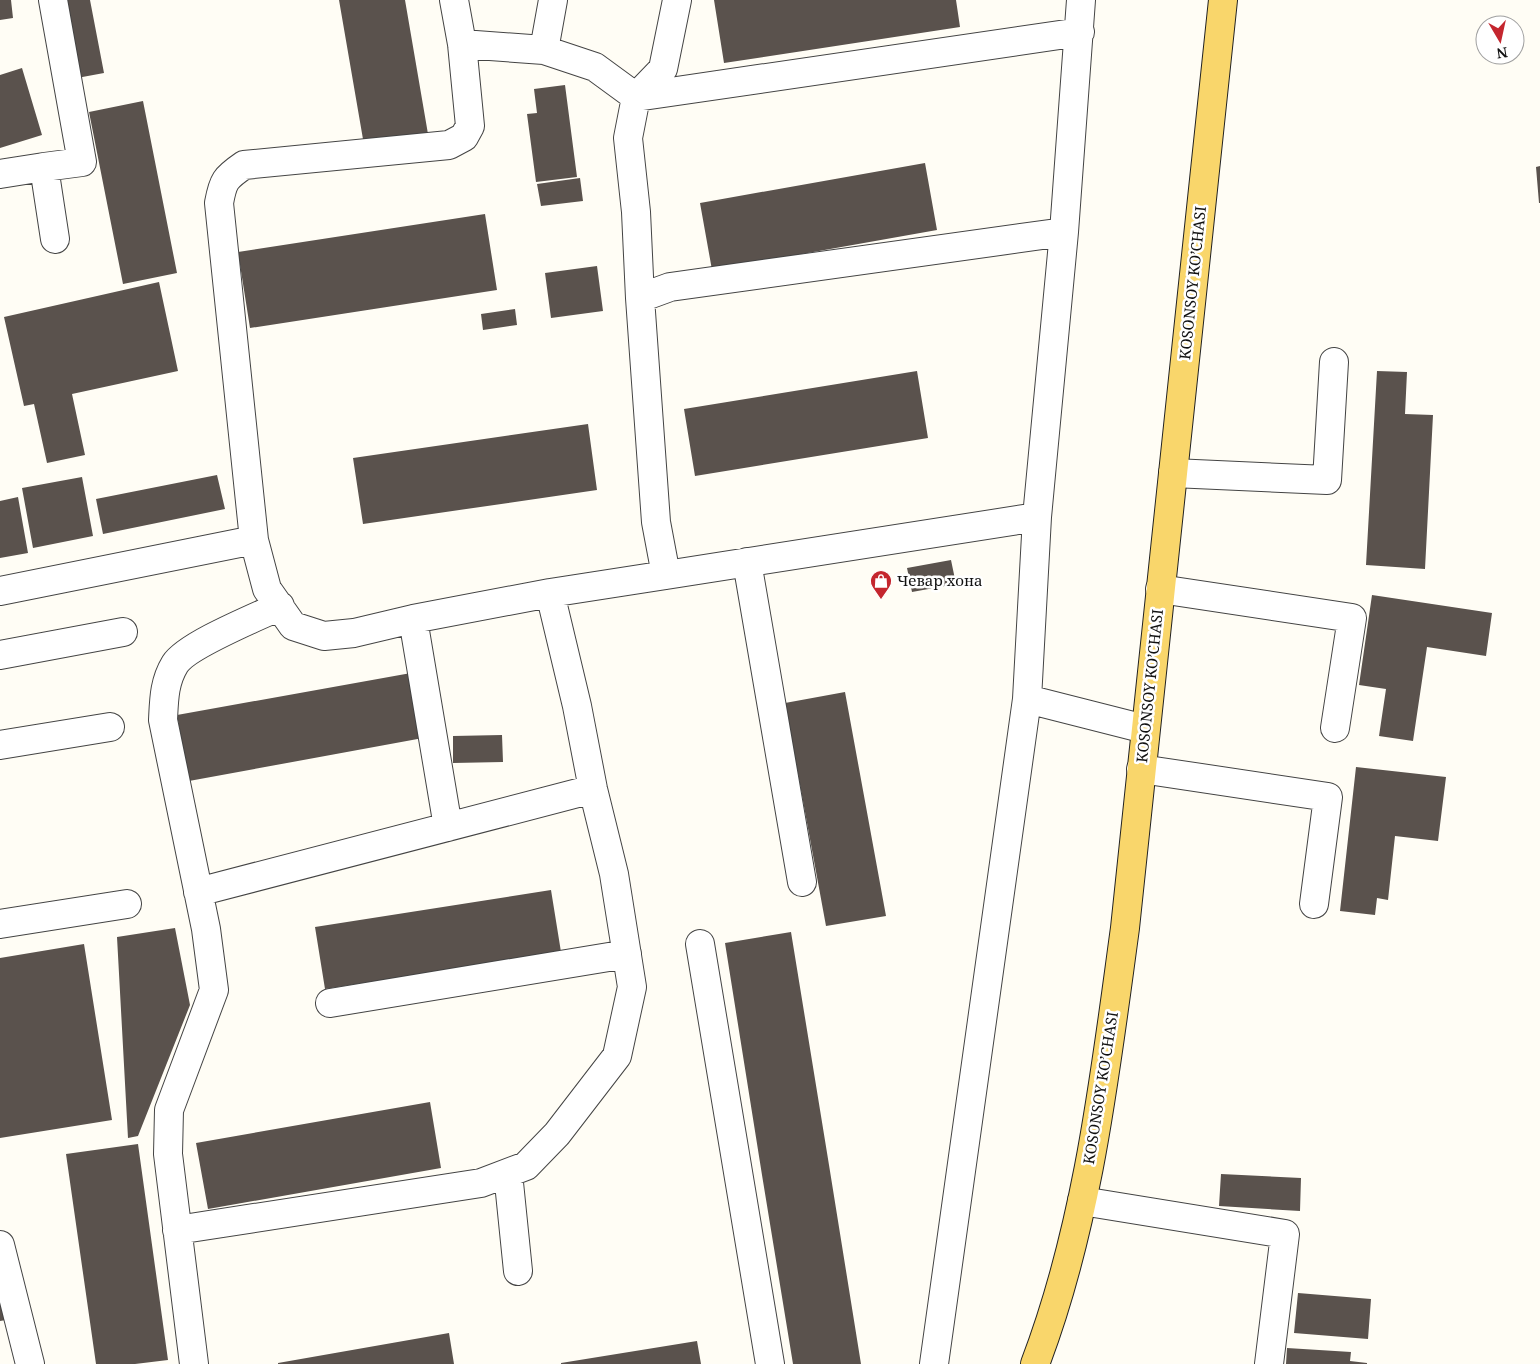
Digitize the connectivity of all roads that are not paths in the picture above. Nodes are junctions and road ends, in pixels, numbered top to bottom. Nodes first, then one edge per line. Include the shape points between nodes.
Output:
1 (53, 0) edge
2 (454, 0) edge
3 (553, 0) edge
4 (677, 0) edge
5 (1081, 0) edge
6 (1223, 0) edge
7 (1080, 32) junction
8 (462, 44) junction
9 (544, 50) junction
10 (636, 97) junction
11 (44, 167) junction
12 (0, 174) edge
13 (1064, 232) junction
14 (55, 239) dead end
15 (640, 298) junction
16 (1334, 362) dead end
17 (1173, 473) junction
18 (1037, 517) junction
19 (254, 540) junction
20 (747, 562) junction
21 (666, 574) junction
22 (1160, 590) junction
23 (0, 591) edge
24 (550, 594) junction
25 (280, 606) junction
26 (413, 619) junction
27 (123, 632) dead end
28 (0, 655) edge
29 (1027, 699) junction
30 (110, 727) dead end
31 (1335, 728) dead end
32 (1145, 730) junction
33 (0, 745) edge
34 (1141, 769) junction
35 (593, 789) junction
36 (448, 827) junction
37 (802, 882) dead end
38 (198, 892) junction
39 (126, 904) dead end
40 (1314, 904) dead end
41 (0, 924) edge
42 (700, 944) dead end
43 (627, 954) junction
44 (330, 1003) dead end
45 (508, 1173) junction
46 (1082, 1201) junction
47 (177, 1230) junction
48 (0, 1245) edge
49 (518, 1270) dead end
50 (30, 1364) edge
51 (194, 1364) edge
52 (770, 1364) edge
53 (934, 1364) edge
54 (1035, 1364) edge
55 (1269, 1364) edge

1 - 11 street via 82,162
2 - 8 street
3 - 9 street
4 - 10 street via 663,69
5 - 7 street
6 - 17 main road, KOSONSOY KO’CHASI
7 - 10 street
7 - 13 street
8 - 9 street
8 - 19 street via 470,126 457,141 449,145 244,165 222,184 219,203
9 - 10 street via 595,67
10 - 15 street via 628,138
11 - 12 street
11 - 14 street
13 - 15 street via 670,287
13 - 18 street
15 - 21 street via 656,522
16 - 17 street via 1327,480
17 - 22 main road, KOSONSOY KO’CHASI
18 - 20 street
18 - 29 street
19 - 23 street
19 - 25 street via 267,589
20 - 21 street
20 - 37 street
21 - 24 street
22 - 31 street via 1352,618
22 - 32 main road, KOSONSOY KO’CHASI
24 - 26 street
24 - 35 street
25 - 26 street via 294,626 324,636 354,633
25 - 38 street via 197,645 176,662 165,688 164,720
26 - 36 street
27 - 28 street
29 - 32 street
29 - 53 street
30 - 33 street
32 - 34 main road, KOSONSOY KO’CHASI
34 - 40 street via 1328,797
34 - 46 main road, KOSONSOY KO’CHASI via 1126,928
35 - 36 street
35 - 43 street via 614,874
36 - 38 street
38 - 47 street via 214,990 169,1110 168,1154
39 - 41 street
42 - 52 street
43 - 44 street
43 - 45 street via 632,987 617,1056 557,1134 526,1166
45 - 47 street via 481,1183
45 - 49 street
46 - 54 main road, KOSONSOY KO’CHASI via 1060,1290
46 - 55 street via 1285,1234
47 - 51 street
48 - 50 street

